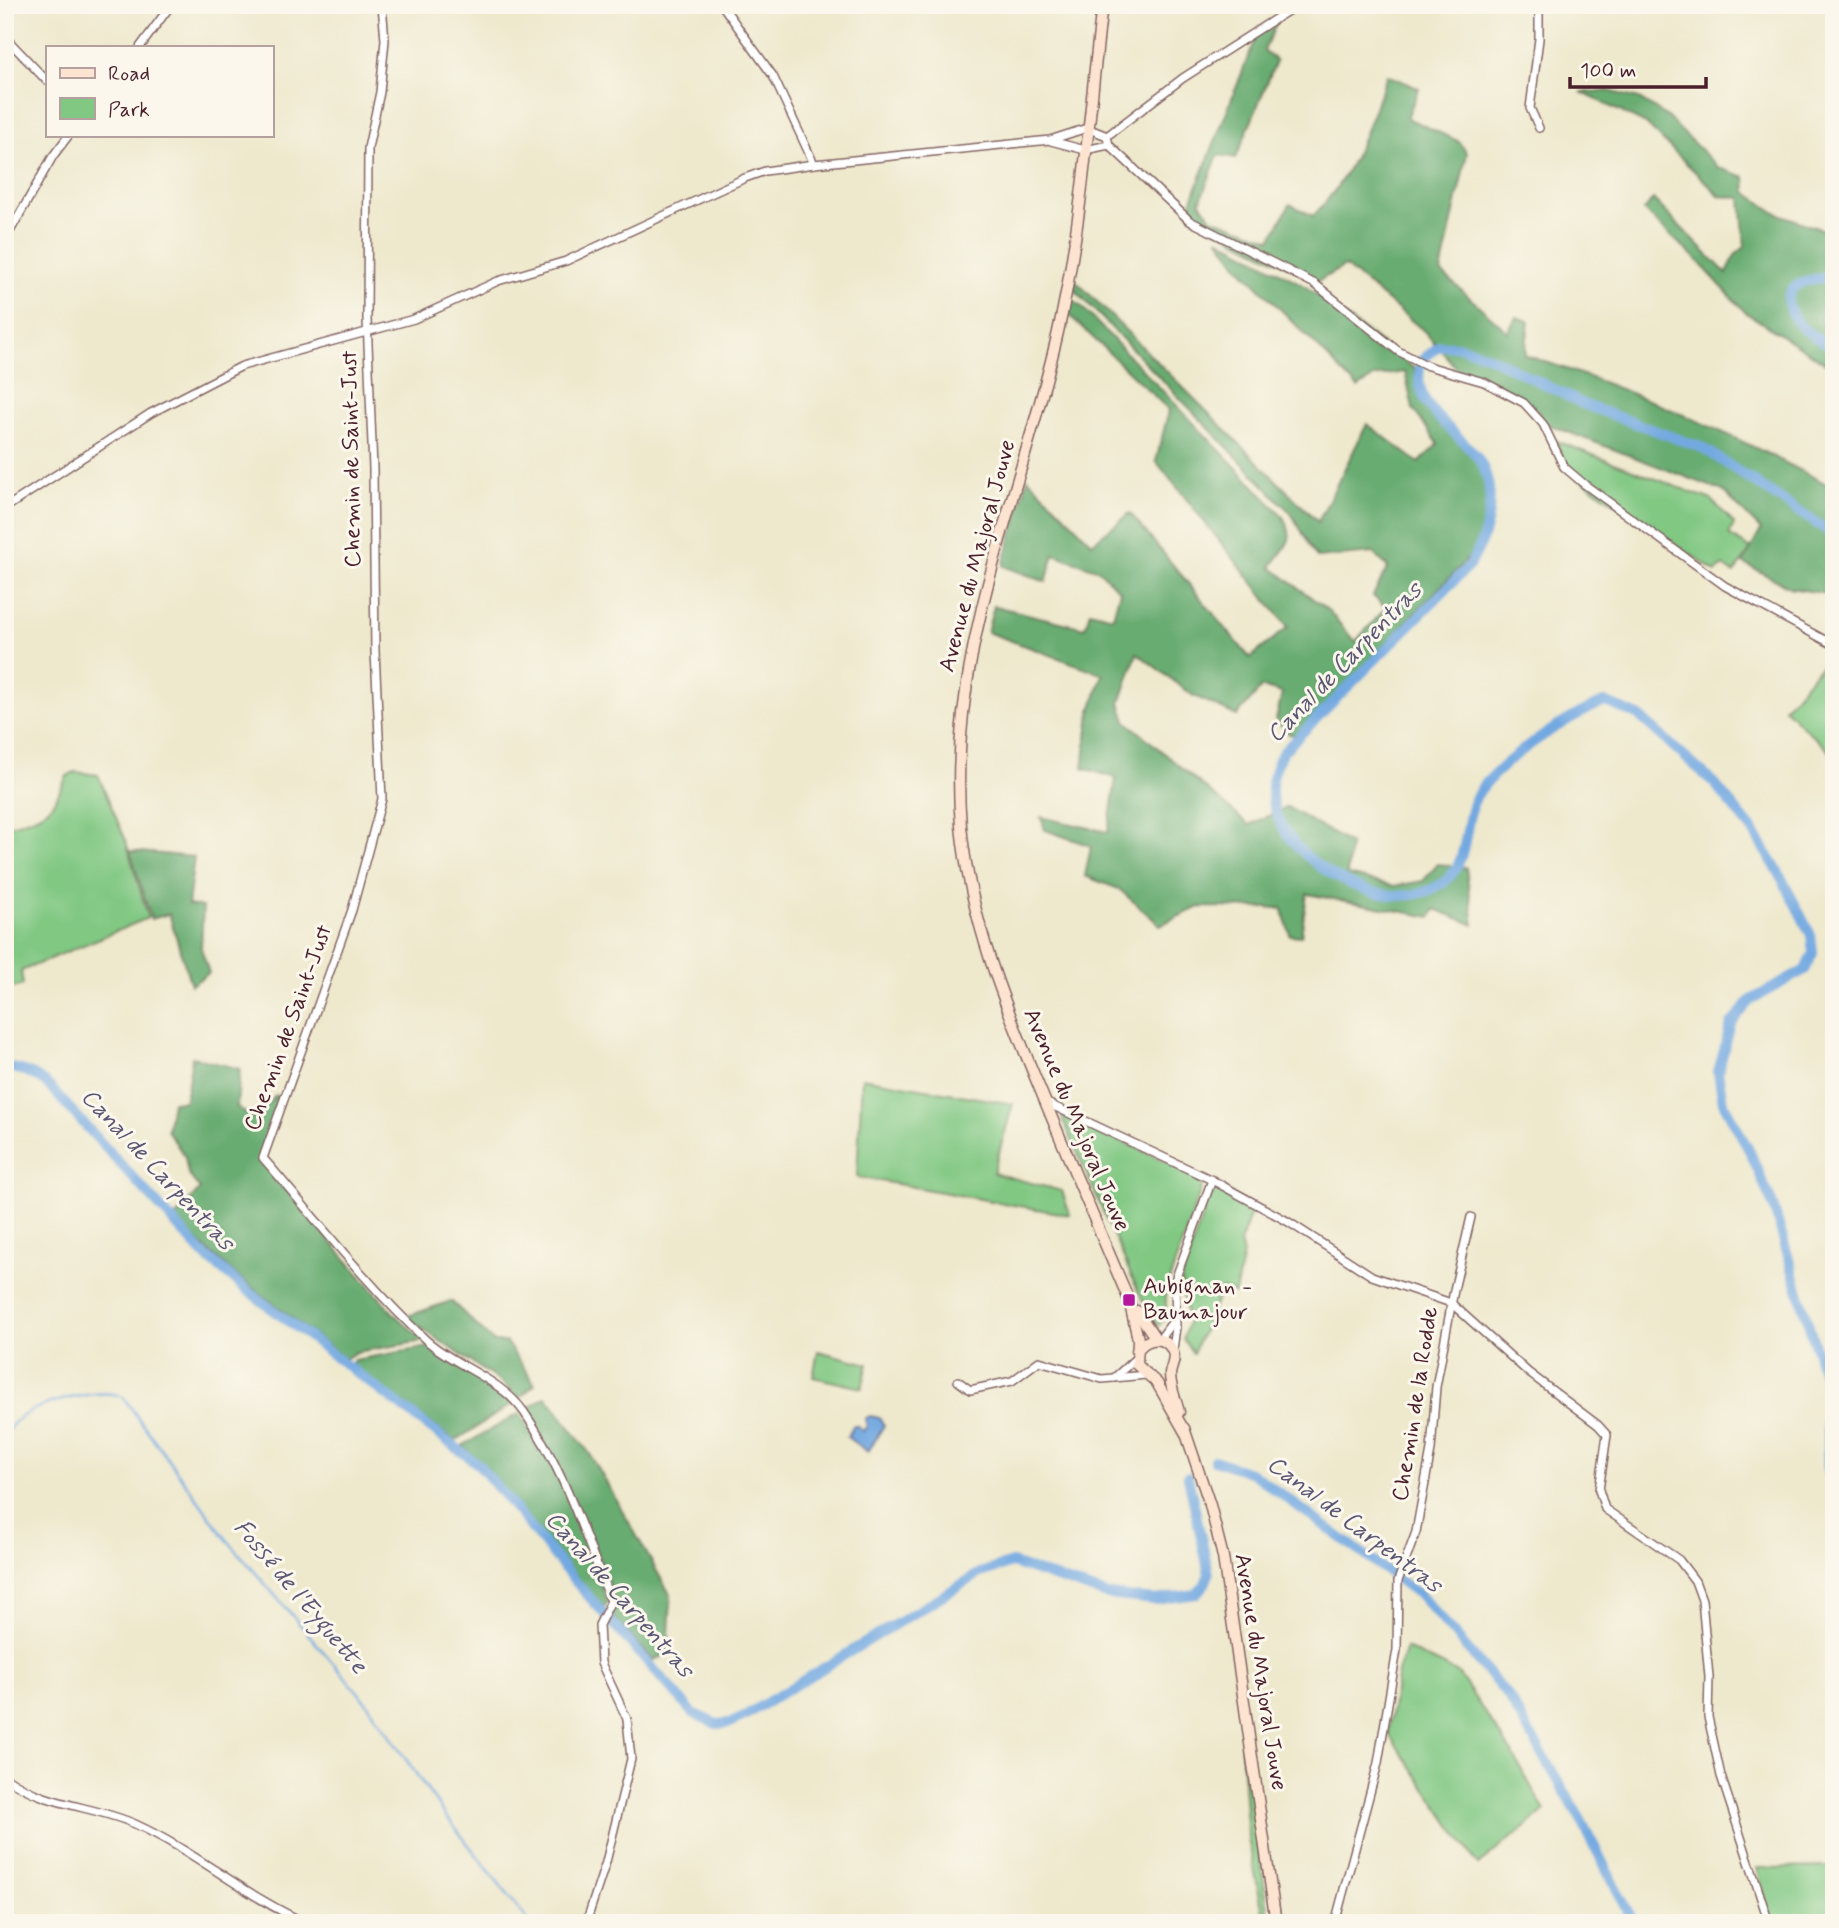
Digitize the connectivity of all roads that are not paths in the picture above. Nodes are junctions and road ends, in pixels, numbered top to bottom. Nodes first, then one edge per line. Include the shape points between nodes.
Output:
1 (171, 5) edge
2 (382, 5) edge
3 (722, 5) edge
4 (1102, 5) edge
5 (1297, 5) edge
6 (1539, 5) edge
7 (5, 37) edge
8 (141, 46) edge
9 (46, 80) edge
10 (1539, 128) dead end
11 (1087, 130) junction
12 (68, 136) edge
13 (1050, 141) junction
14 (1108, 141) junction
15 (1085, 150) junction
16 (814, 164) junction
17 (5, 240) edge
18 (370, 330) junction
19 (5, 509) edge
20 (1834, 645) edge
21 (1045, 1102) junction
22 (1212, 1180) junction
23 (1471, 1217) dead end
24 (1129, 1300) junction
25 (1451, 1303) junction
26 (1176, 1316) junction
27 (1157, 1339) junction
28 (1172, 1350) junction
29 (1137, 1354) junction
30 (1170, 1370) junction
31 (1148, 1376) junction
32 (1114, 1378) junction
33 (958, 1381) dead end
34 (1185, 1432) junction
35 (5, 1777) edge
36 (306, 1923) edge
37 (586, 1923) edge
38 (1276, 1923) edge
39 (1335, 1923) edge
40 (1769, 1923) edge

1 - 8 street
2 - 18 street, Chemin de Saint-Just via 385,40 380,92 368,148
3 - 16 street via 773,76
4 - 11 main road, Avenue du Majoral Jouve
5 - 14 street via 1183,78
6 - 10 street via 1530,108
7 - 9 street
11 - 13 street
11 - 14 street
11 - 15 main road, Avenue du Majoral Jouve
12 - 17 street
13 - 15 street
13 - 16 street
14 - 15 street
14 - 20 street via 1190,221 1315,284 1381,339 1416,361 1484,383 1524,403 1543,424 1564,467 1584,484 1725,586
15 - 21 main road, Avenue du Majoral Jouve via 1059,330 971,652 959,764 961,826 976,915 994,976
16 - 18 street via 746,177 566,261 517,273 414,319
18 - 19 street via 242,366 151,413
18 - 37 street, Chemin de Saint-Just via 382,799 352,910 263,1158 396,1312 430,1343 501,1389 523,1411 564,1482 611,1601 601,1617 601,1663 627,1719 631,1759
21 - 22 street
21 - 24 main road, Avenue du Majoral Jouve
22 - 25 street via 1372,1276
22 - 26 street via 1175,1280
23 - 25 street, Chemin de la Rodde
24 - 27 main road, Avenue du Majoral Jouve
24 - 29 main road, Avenue du Majoral Jouve
25 - 39 street, Chemin de la Rodde via 1416,1532 1398,1581 1397,1650 1378,1763
25 - 40 street via 1607,1435 1599,1490 1605,1509 1679,1560 1695,1581 1706,1618 1707,1717 1721,1776
26 - 27 street
26 - 28 street
27 - 28 main road, Avenue du Majoral Jouve
27 - 29 main road via 1145,1342
28 - 30 main road, Avenue du Majoral Jouve
29 - 31 main road, Avenue du Majoral Jouve via 1140,1371
29 - 32 street
30 - 31 main road via 1165,1375
30 - 34 main road, Avenue du Majoral Jouve
31 - 32 street
31 - 34 main road, Avenue du Majoral Jouve
32 - 33 street via 1093,1377 1046,1360 1012,1381 970,1390
34 - 38 main road, Avenue du Majoral Jouve via 1223,1557
35 - 36 street via 27,1793 60,1805 132,1823

